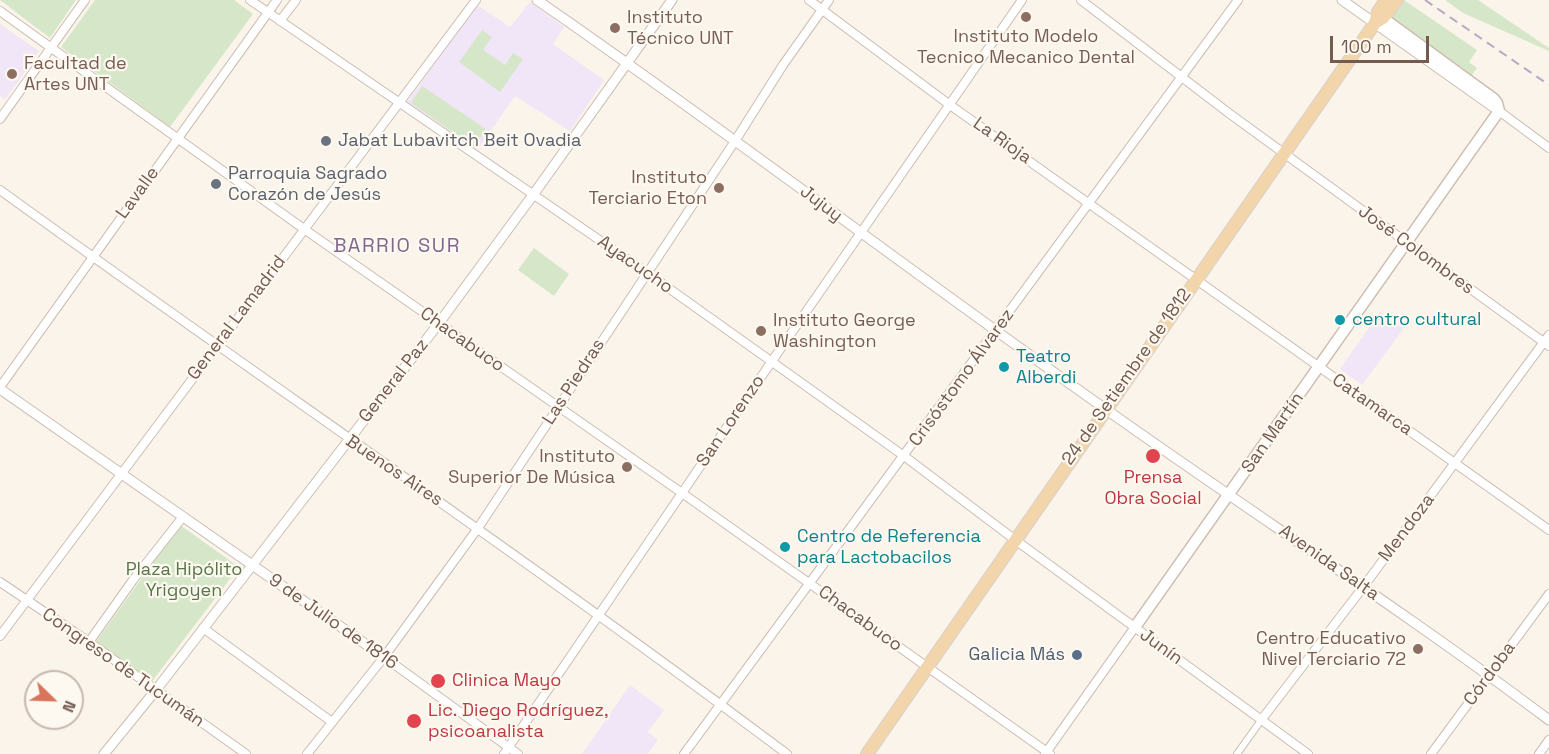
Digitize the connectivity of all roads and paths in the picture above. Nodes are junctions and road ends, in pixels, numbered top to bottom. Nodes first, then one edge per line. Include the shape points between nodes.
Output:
1 (85, 0) edge
2 (250, 0) edge
3 (277, 0) edge
4 (296, 0) edge
5 (476, 0) edge
6 (537, 0) edge
7 (672, 0) edge
8 (809, 0) edge
9 (829, 0) edge
10 (1022, 0) edge
11 (1081, 0) edge
12 (1238, 0) edge
13 (1342, 0) edge
14 (1386, 0) edge
15 (1397, 0) edge
16 (823, 9) junction
17 (0, 11) edge
18 (268, 12) junction
19 (1379, 20) junction
20 (280, 21) junction
21 (52, 47) junction
22 (628, 63) junction
23 (1181, 76) junction
24 (398, 103) junction
25 (950, 105) junction
26 (1499, 111) junction
27 (0, 118) edge
28 (177, 138) junction
29 (735, 141) junction
30 (1549, 148) edge
31 (1284, 152) junction
32 (0, 190) edge
33 (533, 195) junction
34 (1089, 203) junction
35 (304, 229) junction
36 (861, 234) junction
37 (1407, 243) junction
38 (92, 256) junction
39 (646, 272) junction
40 (1196, 280) junction
41 (438, 323) junction
42 (997, 331) junction
43 (1547, 341) edge
44 (216, 345) junction
45 (772, 361) junction
46 (1319, 368) junction
47 (0, 388) edge
48 (558, 407) junction
49 (1105, 409) junction
50 (349, 439) junction
51 (904, 456) junction
52 (1456, 463) junction
53 (120, 473) junction
54 (682, 493) junction
55 (1230, 494) junction
56 (182, 518) junction
57 (478, 528) junction
58 (1549, 530) edge
59 (1014, 539) junction
60 (251, 565) junction
61 (0, 582) edge
62 (809, 582) junction
63 (1364, 586) junction
64 (1549, 594) edge
65 (25, 599) junction
66 (599, 615) junction
67 (1135, 627) junction
68 (203, 628) junction
69 (0, 636) edge
70 (89, 642) junction
71 (384, 657) junction
72 (926, 666) junction
73 (1490, 676) junction
74 (156, 690) junction
75 (720, 704) junction
76 (1262, 719) junction
77 (1549, 720) edge
78 (332, 722) junction
79 (1549, 740) edge
80 (507, 751) edge
81 (1047, 753) edge
82 (104, 754) edge
83 (246, 754) edge
84 (307, 754) edge
85 (518, 754) edge
86 (684, 754) edge
87 (787, 754) edge
88 (867, 754) edge
89 (1237, 754) edge
90 (1308, 754) edge
91 (1431, 754) edge
92 (1539, 754) edge

1 - 21 street
2 - 18 street, Ayacucho
3 - 18 street, Lavalle
4 - 20 street
5 - 24 street, General Lamadrid
6 - 22 street, Jujuy
7 - 22 street, General Paz
8 - 16 street, La Rioja
9 - 16 street, Las Piedras
10 - 25 street, San Lorenzo
11 - 23 street, José Colombres
12 - 23 street, Crisóstomo Álvarez
13 - 19 street
14 - 19 main road, 24 de Setiembre de 1812 via 1377,12
15 - 19 main road, 24 de Setiembre de 1812
16 - 25 street, La Rioja
16 - 29 street, Las Piedras
17 - 21 street, Chacabuco
18 - 20 street, Ayacucho
18 - 28 street, Lavalle
19 - 26 main road via 1494,99
19 - 31 main road, 24 de Setiembre de 1812
20 - 24 street, Ayacucho
21 - 27 street
21 - 28 street, Chacabuco
22 - 29 street, Jujuy
22 - 33 street, General Paz
23 - 31 street, José Colombres
23 - 34 street, Crisóstomo Álvarez
24 - 33 street, Ayacucho
24 - 35 street, General Lamadrid
25 - 34 street, La Rioja
25 - 36 street, San Lorenzo
26 - 30 street
26 - 37 main road, San Martín
28 - 35 street, Chacabuco
28 - 38 street, Lavalle
29 - 36 street, Jujuy
29 - 39 street, Las Piedras
31 - 37 street, José Colombres
31 - 40 main road, 24 de Setiembre de 1812
32 - 38 street, Buenos Aires
33 - 39 street, Ayacucho
33 - 41 street, General Paz
34 - 40 street, La Rioja
34 - 42 street, Crisóstomo Álvarez
35 - 41 street, Chacabuco
35 - 44 street, General Lamadrid
36 - 42 street, Jujuy
36 - 45 street, San Lorenzo
37 - 43 street, José Colombres
37 - 46 main road, San Martín
38 - 44 street, Buenos Aires
38 - 47 street, Lavalle
39 - 45 street, Ayacucho
39 - 48 street, Las Piedras
40 - 46 street, Catamarca
40 - 49 main road, 24 de Setiembre de 1812
41 - 48 street, Chacabuco
41 - 50 street, General Paz
42 - 49 street, Jujuy
42 - 51 street, Crisóstomo Álvarez
43 - 52 street, Mendoza
44 - 50 street, Buenos Aires
44 - 53 street, General Lamadrid
45 - 51 street, Ayacucho
45 - 54 street, San Lorenzo
46 - 52 street, Catamarca
46 - 55 main road, San Martín
47 - 53 street, 9 de Julio de 1816
48 - 54 street, Chacabuco
48 - 57 street, Las Piedras
49 - 55 street, Avenida Salta
49 - 59 main road, 24 de Setiembre de 1812
50 - 57 street, Buenos Aires
50 - 60 street, General Paz
51 - 59 street, Ayacucho
51 - 62 street, Crisóstomo Álvarez
52 - 58 street, Catamarca
52 - 63 street, Mendoza
53 - 56 street, 9 de Julio de 1816
53 - 65 street, General Lamadrid
54 - 62 street, Chacabuco
54 - 66 street, San Lorenzo
55 - 63 street, Avenida Salta
55 - 67 main road, San Martín
56 - 60 street, 9 de Julio de 1816
56 - 70 street
57 - 66 street, Buenos Aires
57 - 71 street, Las Piedras
59 - 67 street, Junín
59 - 72 main road, 24 de Setiembre de 1812
60 - 68 street, General Paz
60 - 71 street, 9 de Julio de 1816
61 - 65 street, Congreso de Tucumán
62 - 72 street, Chacabuco
62 - 75 street, Crisóstomo Álvarez
63 - 73 street, Avenida Salta
63 - 76 street, Mendoza
64 - 73 street, Córdoba
65 - 69 street, General Lamadrid
65 - 70 street, Congreso de Tucumán
66 - 75 street, Buenos Aires
66 - 80 street, San Lorenzo
67 - 76 street, Junín
67 - 81 street, San Martín
68 - 74 street, General Paz
68 - 78 street
70 - 74 street, Congreso de Tucumán
71 - 78 street, Las Piedras
71 - 80 street, 9 de Julio de 1816
72 - 81 street, Chacabuco
72 - 88 main road, 24 de Setiembre de 1812
73 - 77 street, Avenida Salta
73 - 91 street, Córdoba
74 - 82 street, General Paz
74 - 83 street, Congreso de Tucumán
75 - 86 street, Crisóstomo Álvarez
75 - 87 street, Buenos Aires
76 - 89 street
76 - 90 street, Junín
78 - 84 street, Las Piedras
79 - 92 street
80 - 85 street, 9 de Julio de 1816

